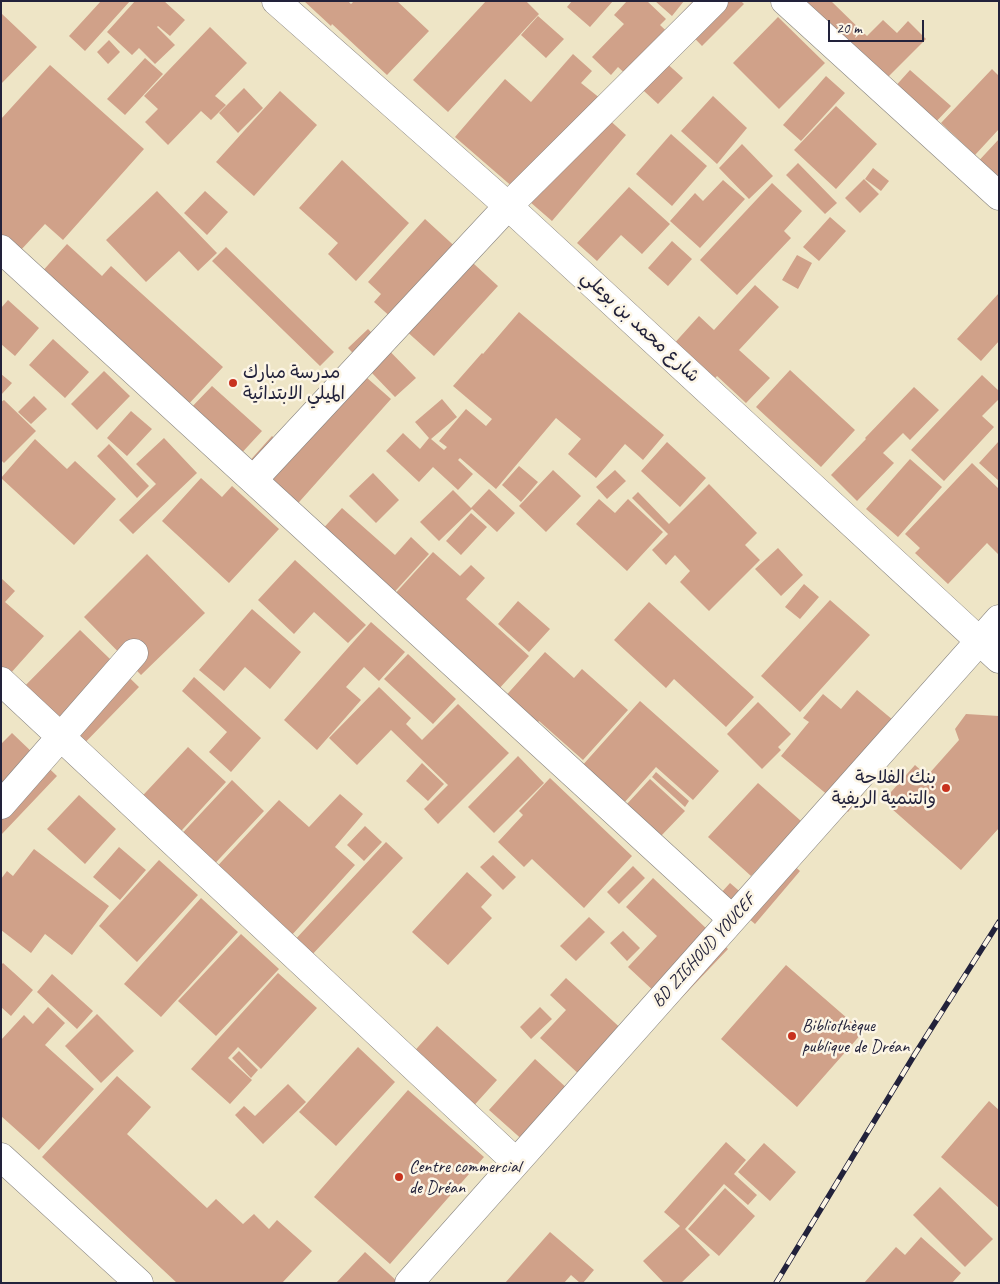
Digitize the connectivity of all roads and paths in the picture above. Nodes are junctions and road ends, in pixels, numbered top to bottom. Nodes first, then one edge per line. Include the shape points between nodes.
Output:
1 (276, 1) edge
2 (714, 1) edge
3 (785, 1) edge
4 (999, 196) edge
5 (508, 206) junction
6 (1, 250) edge
7 (252, 480) junction
8 (999, 618) edge
9 (979, 641) junction
10 (134, 653) dead end
11 (999, 659) edge
12 (1, 681) edge
13 (62, 736) junction
14 (1, 805) edge
15 (732, 919) junction
16 (1, 1157) edge
17 (516, 1162) junction
18 (139, 1283) edge
19 (409, 1283) edge

1 - 5 street, شارع محمد بن بوعلي
2 - 5 street
3 - 4 street
5 - 7 street
5 - 9 street, شارع محمد بن بوعلي
6 - 7 street
7 - 15 street
8 - 9 street, BD ZIGHOUD YOUCEF
9 - 11 street, شارع محمد بن بوعلي
9 - 15 street, BD ZIGHOUD YOUCEF
10 - 13 street
12 - 13 street
13 - 14 street
13 - 17 street
15 - 17 street, BD ZIGHOUD YOUCEF
16 - 18 street
17 - 19 street, BD ZIGHOUD YOUCEF

